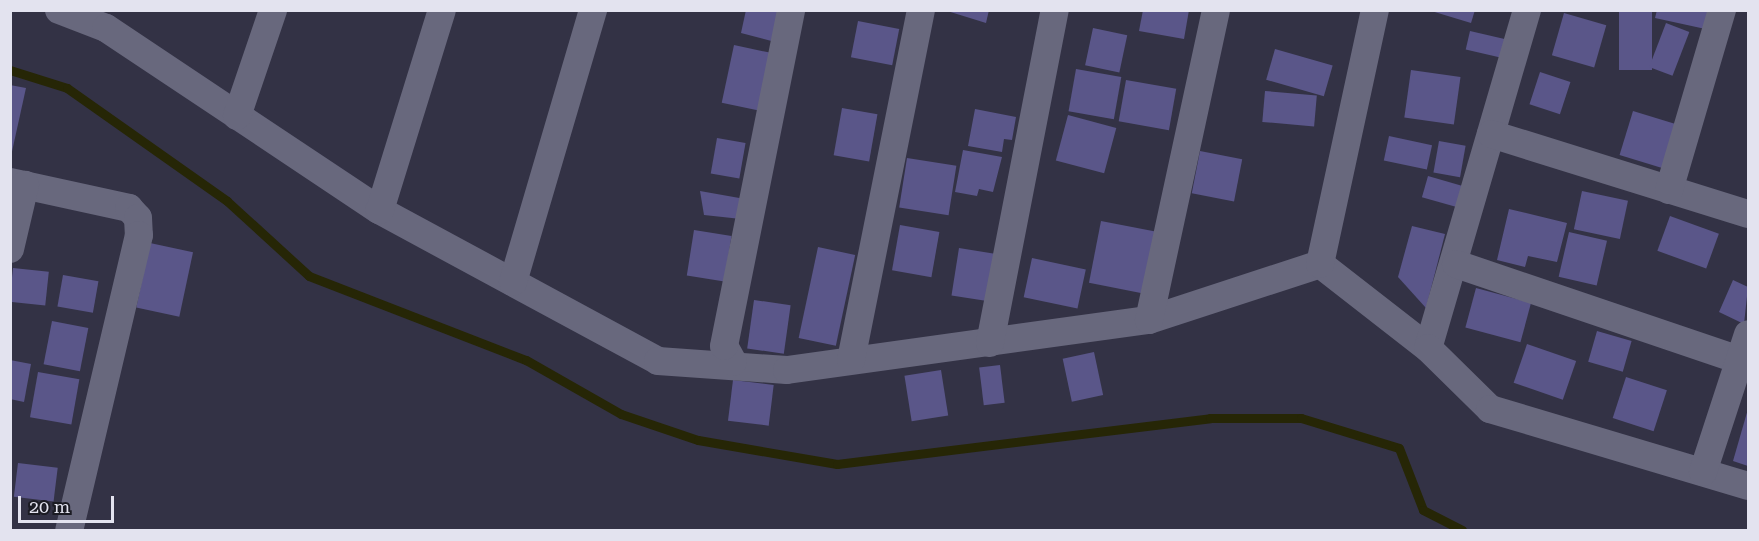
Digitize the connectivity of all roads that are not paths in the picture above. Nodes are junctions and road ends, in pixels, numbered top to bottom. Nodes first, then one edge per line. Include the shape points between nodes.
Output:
1 (59, 10) edge
2 (273, 10) edge
3 (442, 10) edge
4 (593, 10) edge
5 (791, 10) edge
6 (921, 10) edge
7 (1055, 10) edge
8 (1216, 10) edge
9 (1374, 10) edge
10 (1527, 10) edge
11 (1722, 10) edge
12 (121, 23) edge
13 (237, 116) junction
14 (1491, 134) junction
15 (18, 183) edge
16 (1669, 190) junction
17 (380, 210) junction
18 (1749, 214) edge
19 (10, 249) edge
20 (1320, 264) junction
21 (1456, 264) junction
22 (513, 282) junction
23 (1149, 320) junction
24 (990, 343) junction
25 (1744, 347) edge
26 (1428, 348) junction
27 (851, 360) junction
28 (733, 362) junction
29 (1703, 472) junction
30 (1749, 486) edge
31 (69, 531) edge

1 - 12 street
2 - 13 street
3 - 17 street
4 - 22 street
5 - 28 street via 724,346
6 - 27 street
7 - 24 street
8 - 23 street
9 - 20 street
10 - 14 street
11 - 16 street
12 - 13 street
13 - 17 street
14 - 16 street
14 - 21 street
15 - 19 street
15 - 31 street via 129,208 138,218 140,235
16 - 18 street
17 - 22 street
20 - 23 street
20 - 26 street
21 - 25 street
21 - 26 street
22 - 28 street via 658,361 693,368
23 - 24 street
24 - 27 street
25 - 29 street
26 - 29 street via 1490,409
27 - 28 street via 787,370 753,370
29 - 30 street

